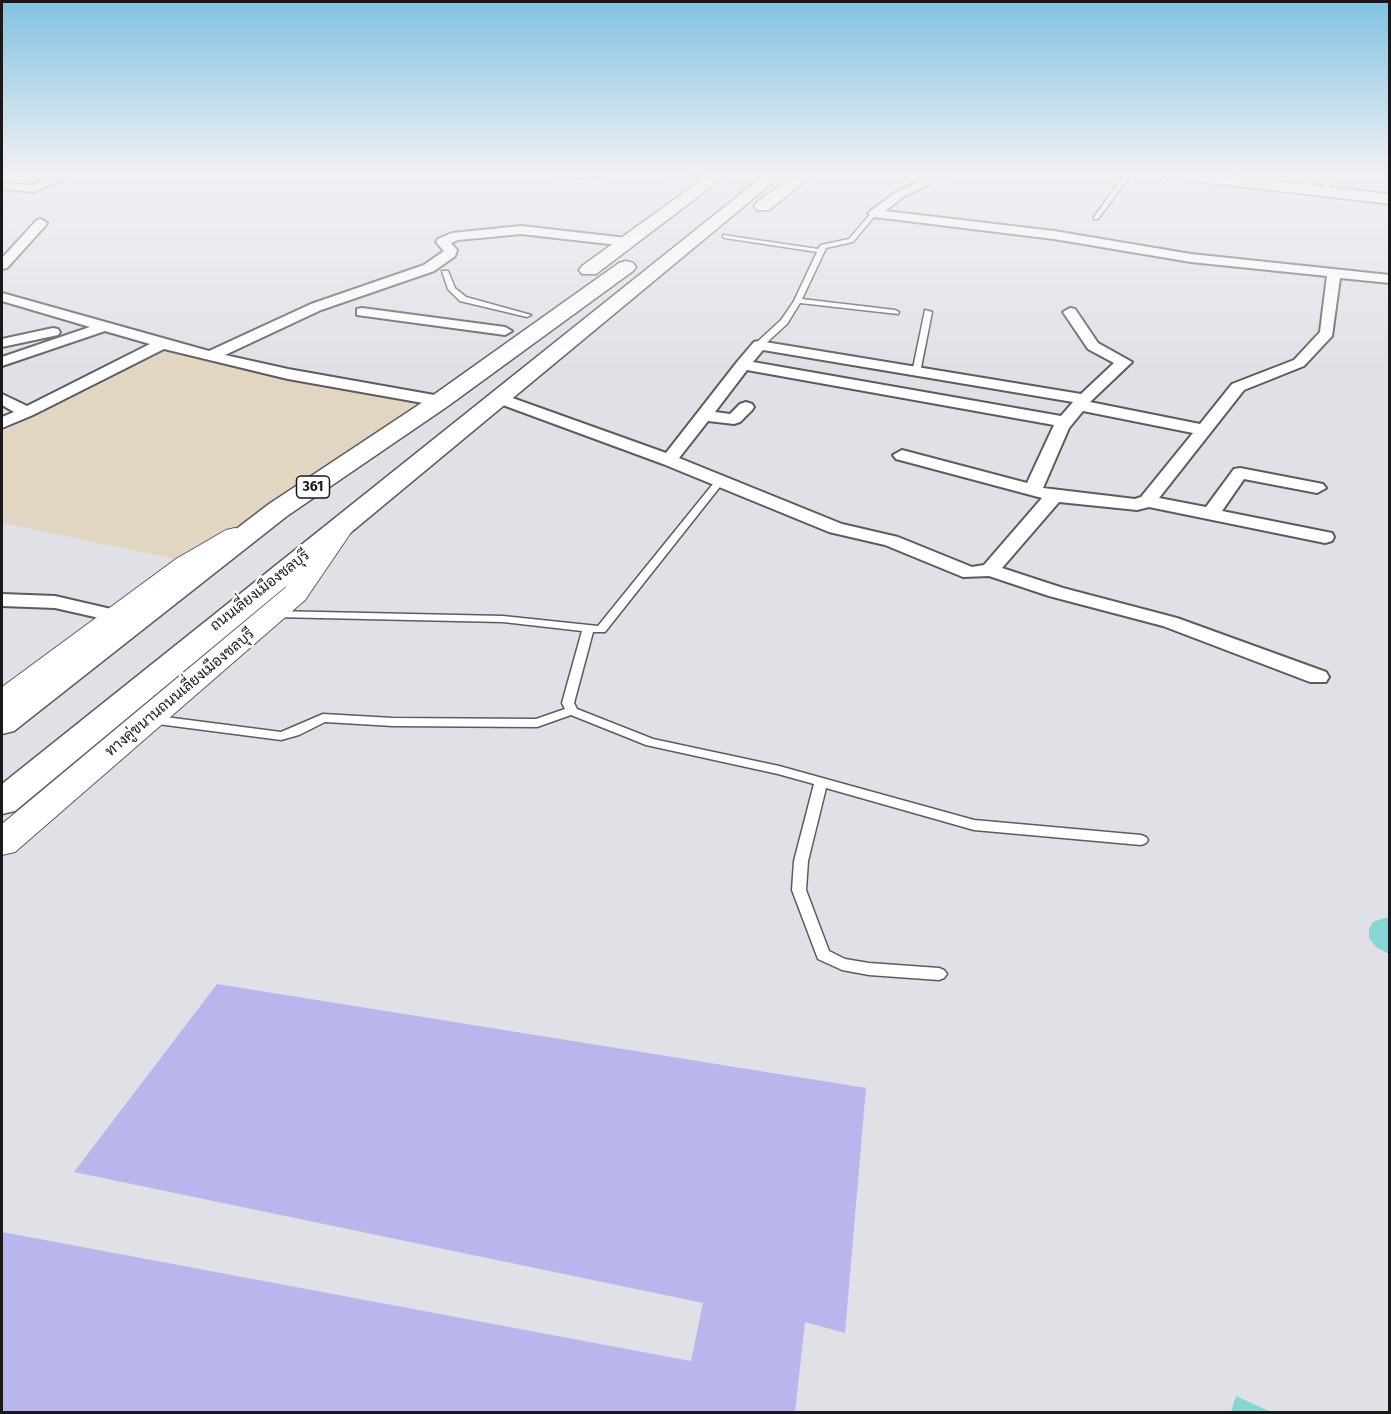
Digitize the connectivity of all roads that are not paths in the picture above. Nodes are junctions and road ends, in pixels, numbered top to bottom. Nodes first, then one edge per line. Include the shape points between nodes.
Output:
1 (27, 239) edge
2 (449, 239) edge
3 (560, 239) edge
4 (656, 239) edge
5 (668, 239) edge
6 (720, 239) edge
7 (743, 239) edge
8 (853, 239) edge
9 (1069, 239) edge
10 (821, 251) junction
11 (639, 257) junction
12 (2, 265) edge
13 (445, 273) dead end
14 (1334, 274) junction
15 (1389, 279) edge
16 (572, 282) dead end
17 (2, 297) edge
18 (798, 301) junction
19 (545, 302) dead end
20 (362, 312) dead end
21 (895, 312) dead end
22 (928, 312) dead end
23 (1070, 312) dead end
24 (527, 315) junction
25 (89, 321) junction
26 (106, 326) junction
27 (505, 331) junction
28 (164, 343) junction
29 (2, 344) edge
30 (759, 345) junction
31 (210, 356) junction
32 (2, 362) edge
33 (742, 365) junction
34 (480, 371) junction
35 (916, 373) junction
36 (519, 381) junction
37 (498, 398) junction
38 (2, 399) edge
39 (440, 401) junction
40 (1081, 402) junction
41 (746, 407) dead end
42 (27, 412) junction
43 (702, 415) junction
44 (1065, 422) junction
45 (2, 423) edge
46 (1204, 430) junction
47 (902, 454) dead end
48 (669, 460) junction
49 (720, 481) junction
50 (1317, 488) dead end
51 (1033, 490) junction
52 (1054, 496) junction
53 (1147, 501) junction
54 (278, 510) junction
55 (1210, 515) junction
56 (341, 528) junction
57 (1325, 537) dead end
58 (990, 570) junction
59 (2, 600) edge
60 (273, 614) junction
61 (117, 616) junction
62 (588, 629) junction
63 (1318, 677) dead end
64 (2, 702) edge
65 (572, 711) junction
66 (149, 719) junction
67 (2, 724) edge
68 (821, 783) junction
69 (2, 802) edge
70 (1141, 840) dead end
71 (2, 843) edge
72 (939, 974) dead end

1 - 12 street
2 - 31 street via 442,242 450,253 429,268 316,307
3 - 11 street
4 - 11 main road, ถนนเลี่ยงเมืองชลบุรี / 361
5 - 11 main road, ถนนเลี่ยงเมืองชลบุรี / 361
6 - 36 main road, ถนนเลี่ยงเมืองชลบุรี / 361 via 572,357
7 - 10 lane
8 - 10 lane via 830,243
9 - 14 street
10 - 18 lane
11 - 16 main road, ถนนเลี่ยงเมืองชลบุรี / 361
11 - 34 main road, ถนนเลี่ยงเมืองชลบุรี / 361
11 - 36 main road, ถนนเลี่ยงเมืองชลบุรี / 361
13 - 24 lane via 462,299
14 - 15 street
14 - 46 street via 1327,333 1299,363 1238,387
17 - 25 street
18 - 21 lane
18 - 30 lane via 784,322
19 - 24 main road, ถนนเลี่ยงเมืองชลบุรี / 361
20 - 27 street
22 - 35 lane
23 - 40 street via 1093,346 1124,362
24 - 27 main road, ถนนเลี่ยงเมืองชลบุรี / 361
25 - 26 street
25 - 29 street
26 - 28 street
26 - 32 street
27 - 34 main road, ถนนเลี่ยงเมืองชลบุรี / 361 via 495,338
28 - 31 street
28 - 42 street
30 - 33 street
30 - 35 street
31 - 39 street
33 - 43 street
33 - 44 street
34 - 39 main road, ถนนเลี่ยงเมืองชลบุรี / 361
35 - 40 street
36 - 37 main road, ถนนเลี่ยงเมืองชลบุรี / 361
37 - 48 street
37 - 56 main road, ถนนเลี่ยงเมืองชลบุรี / 361
38 - 42 street
39 - 54 main road, ถนนเลี่ยงเมืองชลบุรี / 361
40 - 44 street
40 - 46 street
41 - 43 street via 734,419
42 - 45 street
43 - 48 street
44 - 51 street
46 - 53 street
47 - 51 street
48 - 49 street
49 - 58 street via 836,528 891,541 970,573
49 - 62 lane via 601,630
50 - 55 street via 1240,473
51 - 52 street
52 - 53 street via 1137,505
52 - 58 street
53 - 55 street
54 - 61 main road, 361 via 186,565
54 - 67 main road, ถนนเลี่ยงเมืองชลบุรี / 361
55 - 57 street
56 - 60 main road, ทางคู่ขนานถนนเลี่ยงเมืองชลบุรี / 361 via 295,594
56 - 69 main road, ถนนเลี่ยงเมืองชลบุรี / 361 via 226,617
58 - 63 street via 1170,622
59 - 61 street via 77,605
60 - 62 lane via 503,619
60 - 66 main road, ทางคู่ขนานถนนเลี่ยงเมืองชลบุรี / 361
61 - 64 main road, 361
62 - 65 lane via 571,686 568,703
65 - 66 lane via 537,723 324,718 281,735
65 - 68 lane via 650,742
66 - 71 main road, ทางคู่ขนานถนนเลี่ยงเมืองชลบุรี / 361
68 - 70 lane via 974,825
68 - 72 lane via 801,861 799,890 823,955 842,964 869,969

